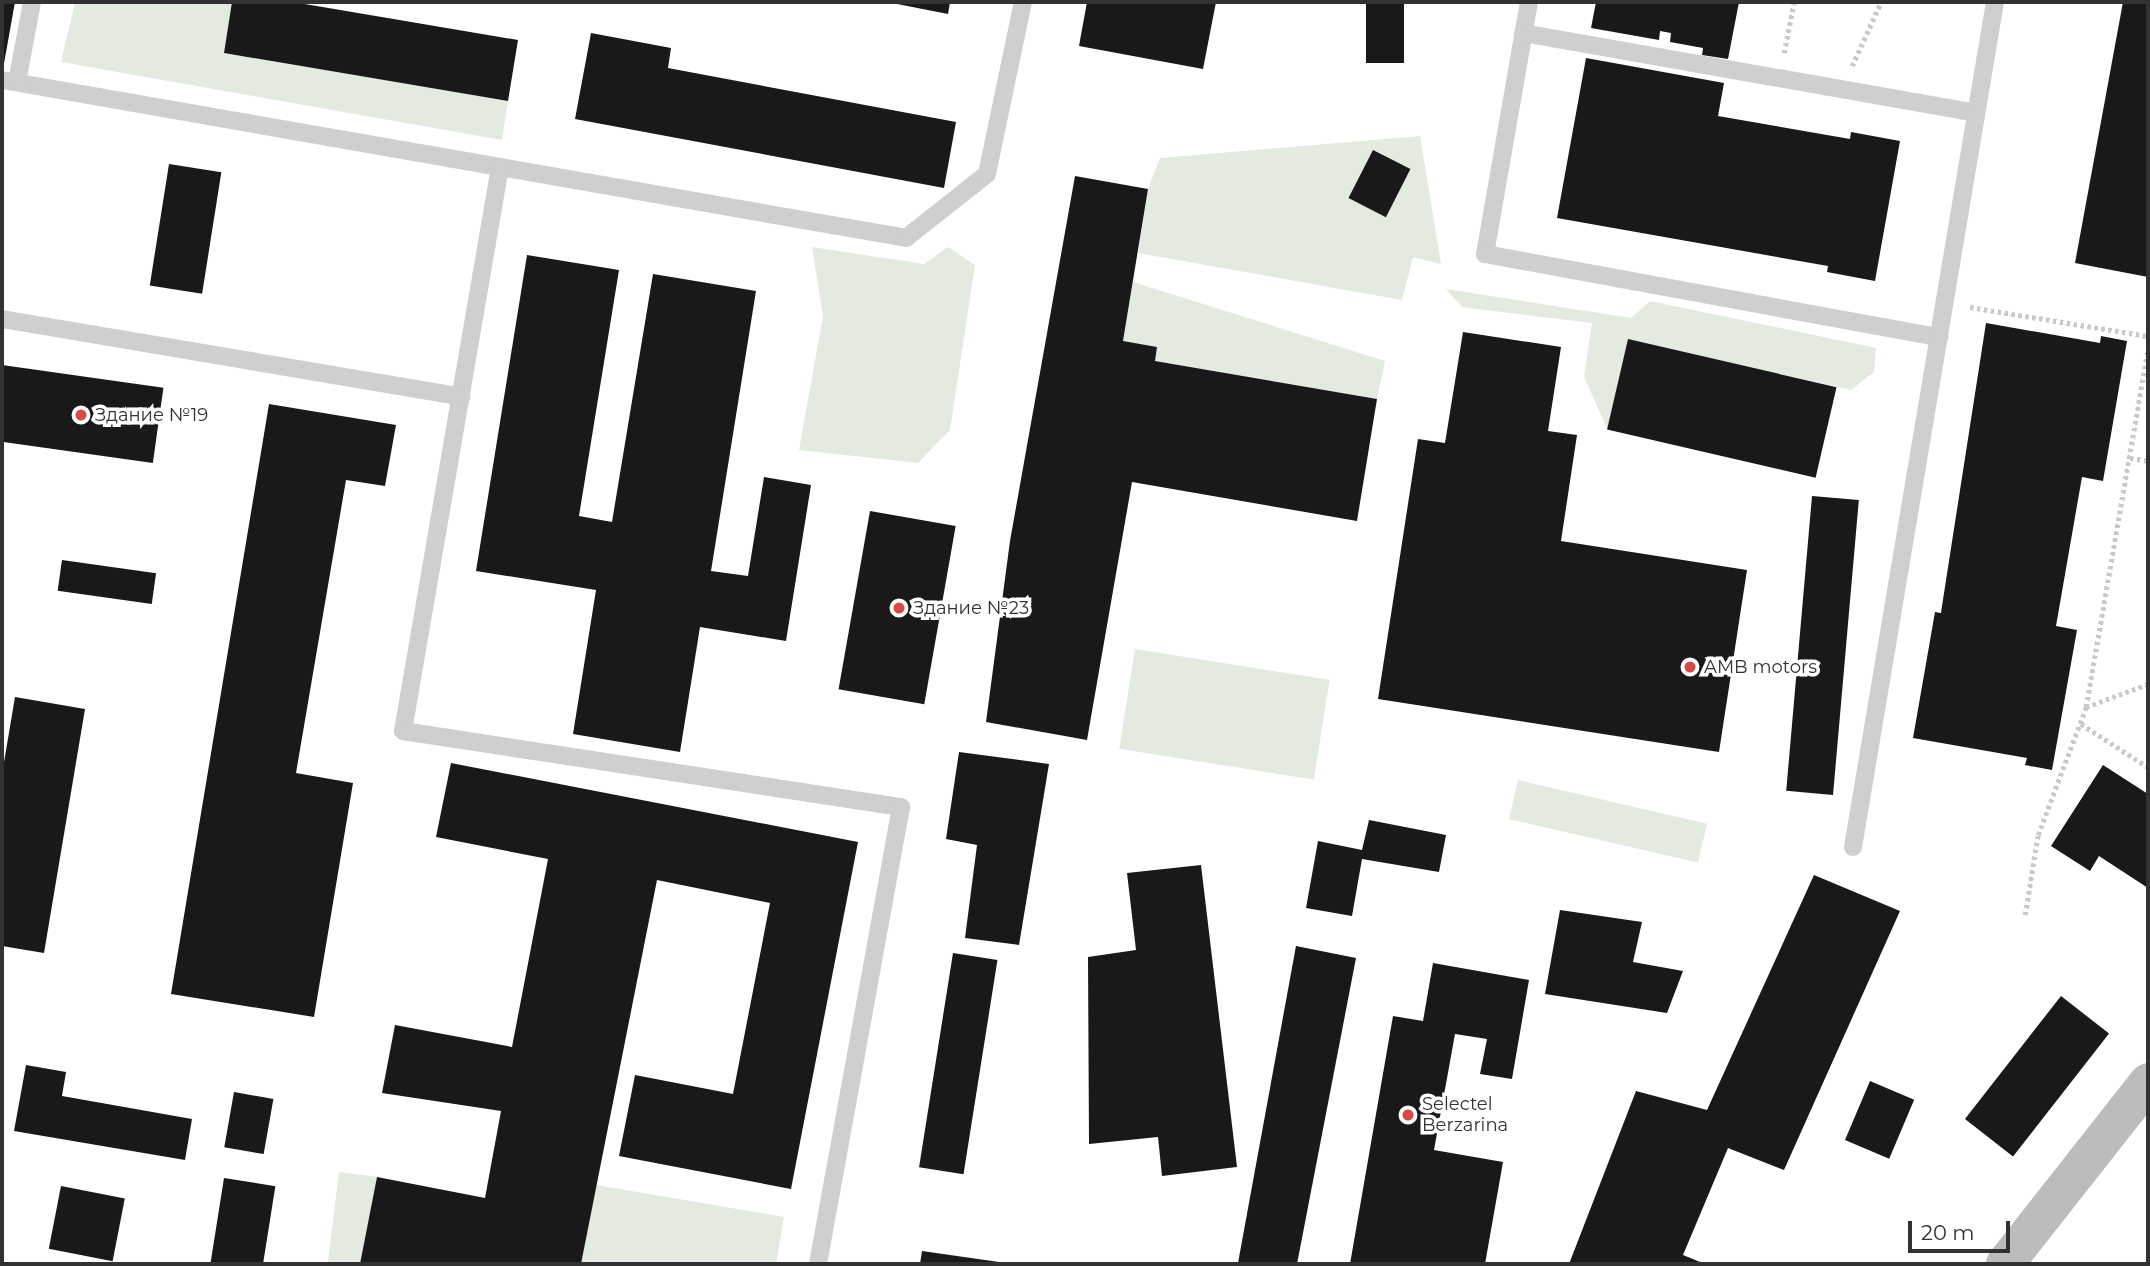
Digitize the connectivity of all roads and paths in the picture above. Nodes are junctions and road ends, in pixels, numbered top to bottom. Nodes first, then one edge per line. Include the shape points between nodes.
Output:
1 (32, 2) edge
2 (1023, 2) edge
3 (1529, 2) edge
4 (1794, 2) edge
5 (1881, 2) edge
6 (1995, 2) edge
7 (1523, 33) junction
8 (1780, 78) junction
9 (9, 81) edge
10 (1842, 89) junction
11 (1976, 113) junction
12 (500, 167) junction
13 (1945, 303) junction
14 (2, 319) edge
15 (2148, 336) edge
16 (1939, 337) junction
17 (2148, 349) edge
18 (461, 397) junction
19 (2130, 458) junction
20 (2148, 461) edge
21 (2148, 684) edge
22 (2086, 707) junction
23 (2081, 724) junction
24 (2148, 767) edge
25 (1853, 847) dead end
26 (2025, 915) dead end
27 (2148, 1082) edge
28 (818, 1264) edge
29 (2005, 1264) edge

1 - 9 lane
2 - 12 lane via 987,174 906,238
3 - 7 lane
4 - 8 path
5 - 10 path
6 - 11 lane
7 - 8 lane
7 - 16 lane via 1485,254
8 - 10 lane
9 - 12 lane
10 - 11 lane
11 - 13 lane
12 - 18 lane
13 - 15 path
13 - 16 lane
14 - 18 lane
16 - 25 lane
17 - 19 path
18 - 28 lane via 403,731 901,807
19 - 20 path
19 - 22 path
21 - 22 path
22 - 23 path
23 - 24 path
23 - 26 path via 2038,835
27 - 29 street

